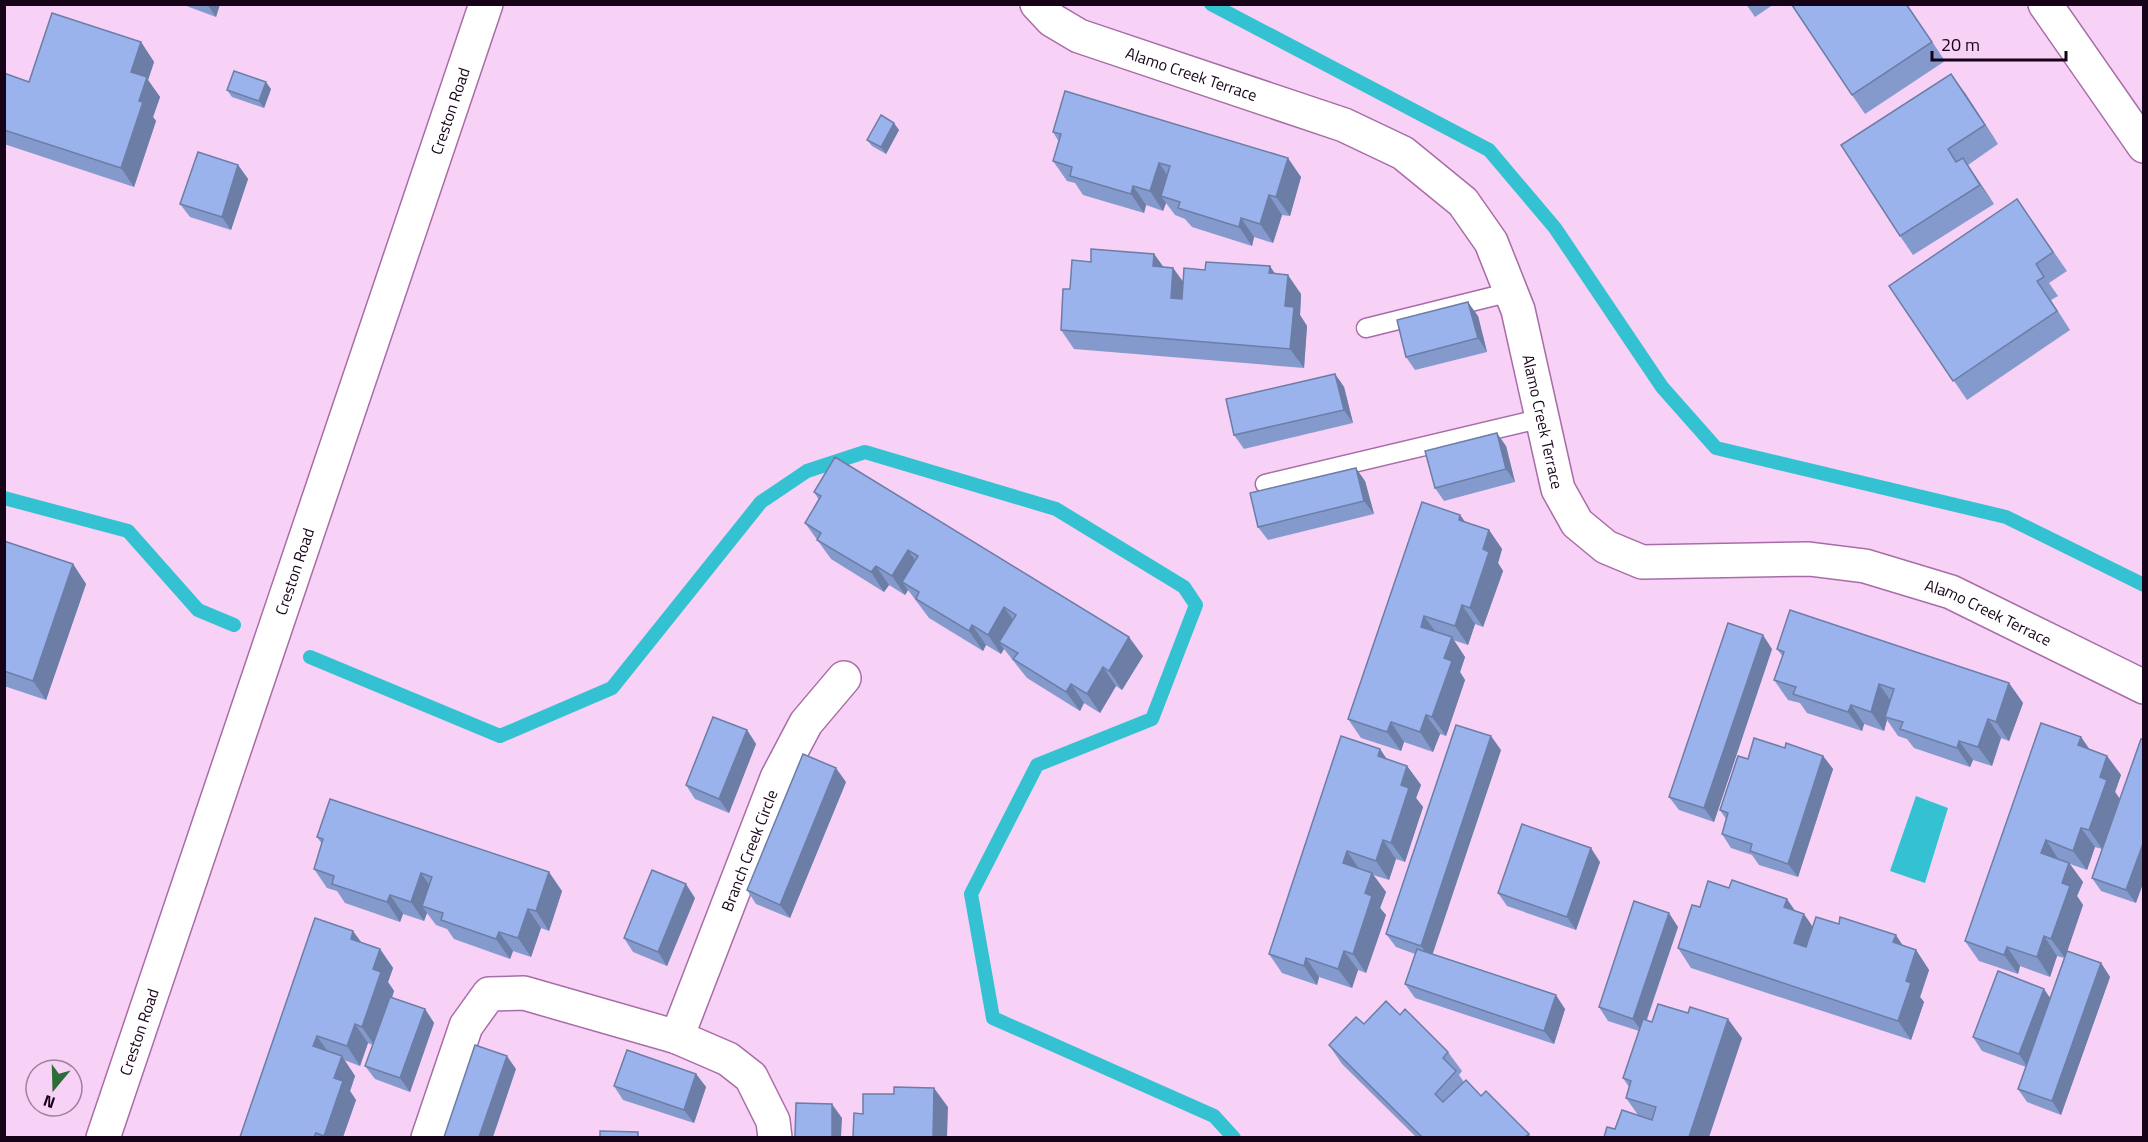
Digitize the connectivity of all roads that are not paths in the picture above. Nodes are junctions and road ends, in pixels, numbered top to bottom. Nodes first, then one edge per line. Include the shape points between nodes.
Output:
1 (486, 4) edge
2 (1037, 4) edge
3 (2045, 4) edge
4 (2144, 146) edge
5 (1511, 292) junction
6 (1366, 328) dead end
7 (1543, 418) junction
8 (1265, 484) dead end
9 (844, 678) dead end
10 (2144, 687) edge
11 (677, 1037) junction
12 (103, 1137) edge
13 (428, 1137) edge
14 (775, 1137) edge

1 - 12 street, Creston Road
2 - 5 street, Alamo Creek Terrace via 1052,20 1079,36 1344,125 1403,153 1463,202 1491,242
3 - 4 street
5 - 6 lane
5 - 7 street, Alamo Creek Terrace
7 - 8 lane
7 - 10 street, Alamo Creek Terrace via 1558,489 1577,523 1606,547 1642,562 1809,559 1865,566 1951,592
9 - 11 street, Branch Creek Circle via 806,723 777,778
11 - 13 street via 524,993 489,994 466,1026
11 - 14 street via 728,1059 751,1077 773,1121

